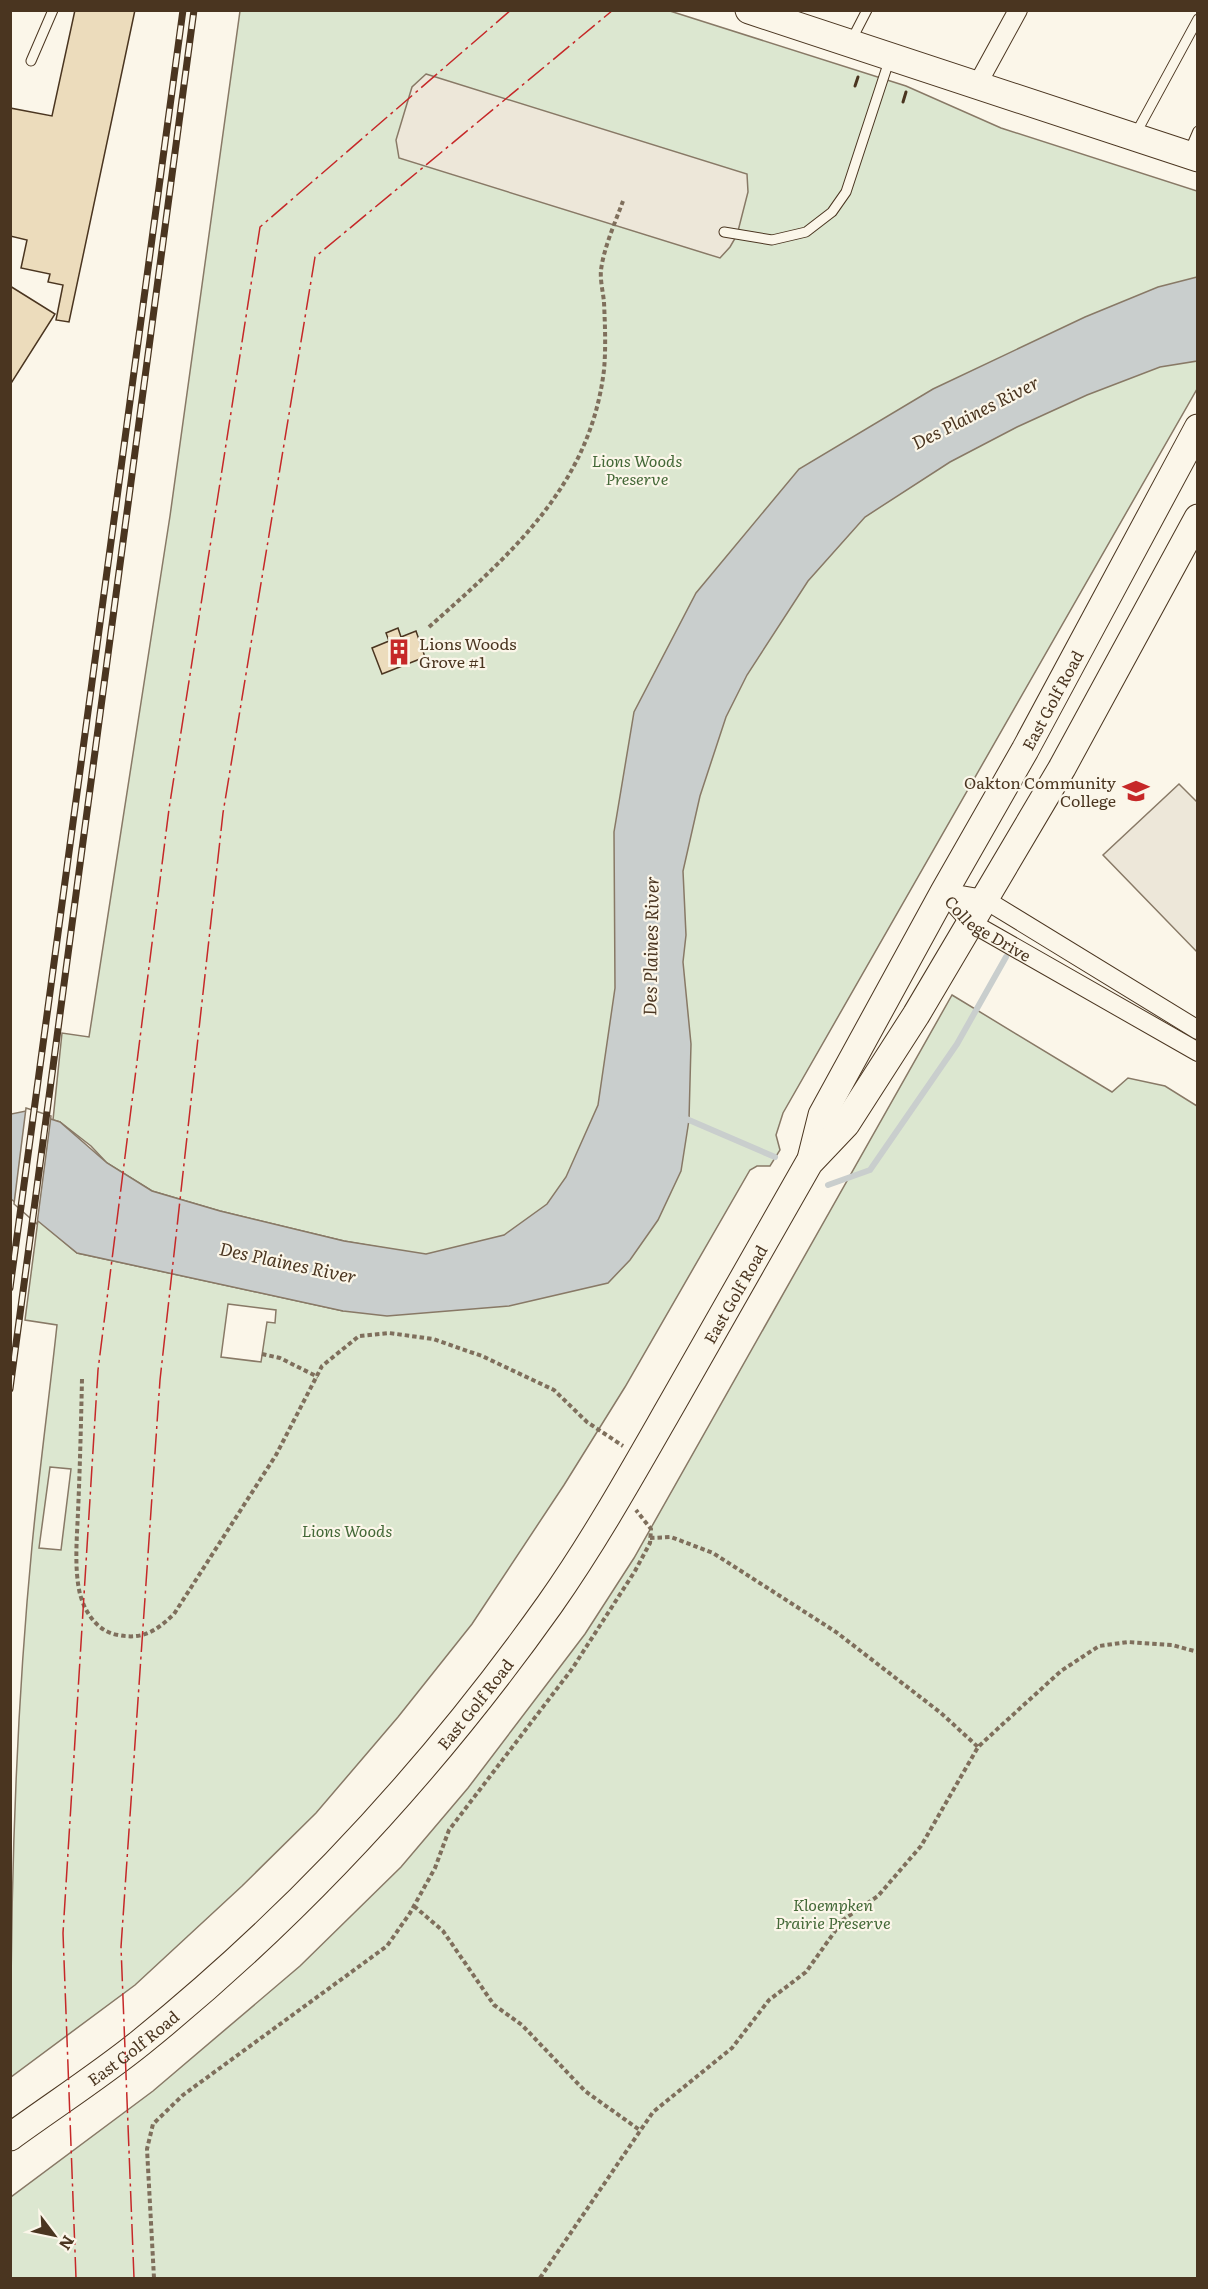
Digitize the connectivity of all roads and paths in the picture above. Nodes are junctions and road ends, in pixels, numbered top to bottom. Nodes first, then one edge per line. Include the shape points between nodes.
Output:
1 (53, 10) edge
2 (749, 10) edge
3 (867, 10) edge
4 (1018, 10) edge
5 (1193, 10) edge
6 (1197, 14) edge
7 (790, 17) edge
8 (1197, 19) edge
9 (849, 43) junction
10 (891, 57) junction
11 (31, 61) dead end
12 (977, 85) junction
13 (1134, 137) junction
14 (1194, 148) edge
15 (623, 201) dead end
16 (724, 232) dead end
17 (1192, 438) edge
18 (1197, 518) edge
19 (429, 627) dead end
20 (944, 892) junction
21 (984, 899) junction
22 (970, 922) junction
23 (1197, 1030) edge
24 (1197, 1052) edge
25 (810, 1163) junction
26 (262, 1354) dead end
27 (318, 1377) junction
28 (82, 1379) dead end
29 (642, 1457) junction
30 (622, 1491) junction
31 (650, 1538) junction
32 (1197, 1652) edge
33 (978, 1748) junction
34 (414, 1906) junction
35 (641, 2131) junction
36 (10, 2137) edge
37 (154, 2278) edge
38 (540, 2278) edge

1 - 11 lane
2 - 7 main road
3 - 9 lane
4 - 12 street
5 - 6 lane
7 - 9 main road
8 - 13 lane
9 - 10 main road
10 - 12 main road
10 - 16 lane via 846,192 832,212 806,232 772,240
12 - 13 main road
13 - 14 main road
15 - 19 path via 601,271 606,332 604,369 598,409 582,452 533,529
17 - 20 main road, East Golf Road via 1029,743
18 - 21 main road, East Golf Road via 1062,768
20 - 21 street, College Drive
20 - 22 street, College Drive
20 - 25 main road, East Golf Road via 822,1115
21 - 22 main road, East Golf Road
21 - 23 street, College Drive
22 - 24 street, College Drive
22 - 25 main road, East Golf Road via 916,1016 846,1124
25 - 29 main road, East Golf Road
26 - 27 path via 280,1358
27 - 28 path via 276,1455 174,1614 157,1631 135,1638 112,1634 97,1624 89,1617 80,1593 77,1542
27 - 29 path via 322,1366 359,1336 389,1333 433,1339 482,1356 554,1390 587,1422
29 - 30 main road, East Golf Road
30 - 31 path via 651,1529
30 - 36 main road, East Golf Road via 552,1601 491,1684 379,1820 301,1901 225,1971 138,2044
31 - 33 path via 670,1537 713,1553 836,1632 941,1713
31 - 34 path via 635,1571 572,1669 449,1830 435,1868
32 - 33 path via 1161,1644 1128,1642 1099,1646 1061,1671
33 - 35 path via 914,1854 878,1896 843,1920 806,1972 769,2000 732,2048 653,2112
34 - 35 path via 443,1931 494,2005 522,2025 585,2091
34 - 37 path via 387,1946 183,2095 153,2124 147,2149
35 - 38 path

